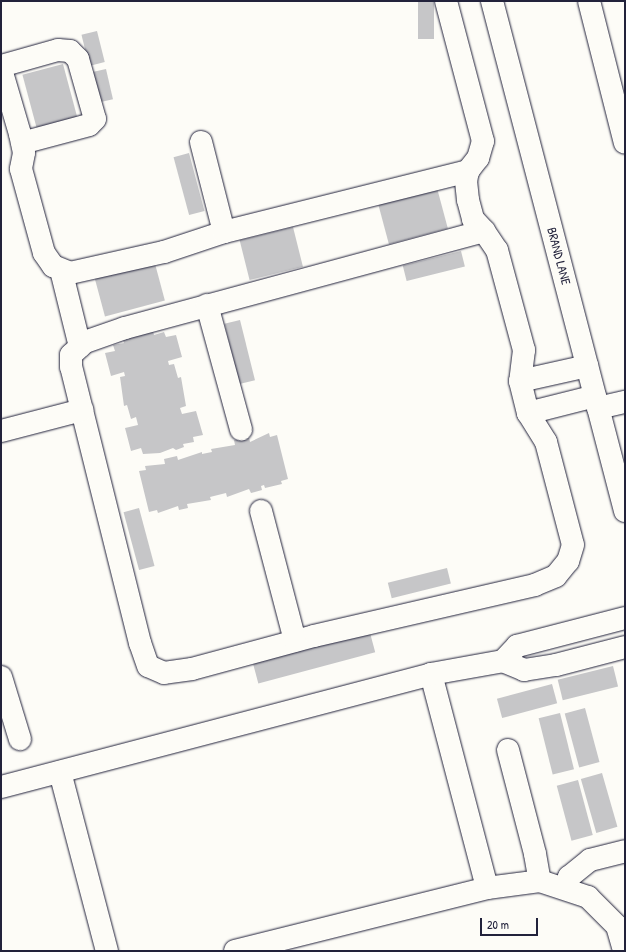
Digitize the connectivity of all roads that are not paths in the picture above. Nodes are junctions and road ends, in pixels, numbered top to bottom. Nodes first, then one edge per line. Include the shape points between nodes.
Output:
1 (446, 1) edge
2 (492, 1) edge
3 (589, 1) edge
4 (1, 67) edge
5 (201, 142) dead end
6 (22, 143) junction
7 (625, 143) edge
8 (468, 171) junction
9 (484, 231) junction
10 (224, 232) junction
11 (61, 270) junction
12 (207, 305) junction
13 (80, 347) junction
14 (587, 366) junction
15 (520, 381) junction
16 (597, 402) junction
17 (625, 402) edge
18 (82, 410) junction
19 (528, 412) junction
20 (241, 429) dead end
21 (1, 432) edge
22 (261, 511) dead end
23 (625, 511) edge
24 (625, 618) edge
25 (548, 638) junction
26 (295, 641) junction
27 (625, 647) edge
28 (503, 661) junction
29 (556, 665) junction
30 (431, 674) junction
31 (1, 677) edge
32 (20, 739) dead end
33 (508, 750) dead end
34 (60, 772) junction
35 (1, 787) edge
36 (625, 850) edge
37 (540, 881) junction
38 (487, 888) junction
39 (565, 888) junction
40 (107, 951) edge
41 (234, 951) edge
42 (624, 951) edge

1 - 8 street via 483,141 478,158
2 - 14 street, BRAND LANE
3 - 7 street
4 - 6 street
4 - 6 street via 58,50 70,51 78,59 95,118 89,125
5 - 10 street
6 - 11 street via 24,153 21,169 44,253 54,266
8 - 9 street via 466,181 473,219
8 - 10 street
9 - 12 street
9 - 15 street via 497,250 524,350
10 - 11 street via 157,253 70,273
11 - 13 street
12 - 13 street via 125,328 85,342
12 - 20 street
13 - 18 street via 72,356 71,367
14 - 15 street
14 - 16 street, BRAND LANE
15 - 19 street
16 - 17 street
16 - 19 street
16 - 23 street, BRAND LANE
18 - 21 street
18 - 26 street via 140,643 148,666 164,672 192,669
19 - 26 street via 546,442 573,545 568,561 556,576 535,585
22 - 26 street
24 - 25 street
25 - 28 street via 517,646
25 - 29 street
27 - 29 street
28 - 29 street via 524,670
28 - 30 street
30 - 34 street
30 - 38 street
31 - 32 street
33 - 37 street
34 - 35 street
34 - 40 street
36 - 39 street via 590,860 569,877
37 - 38 street
37 - 39 street
38 - 41 street
39 - 42 street via 588,896 616,926

